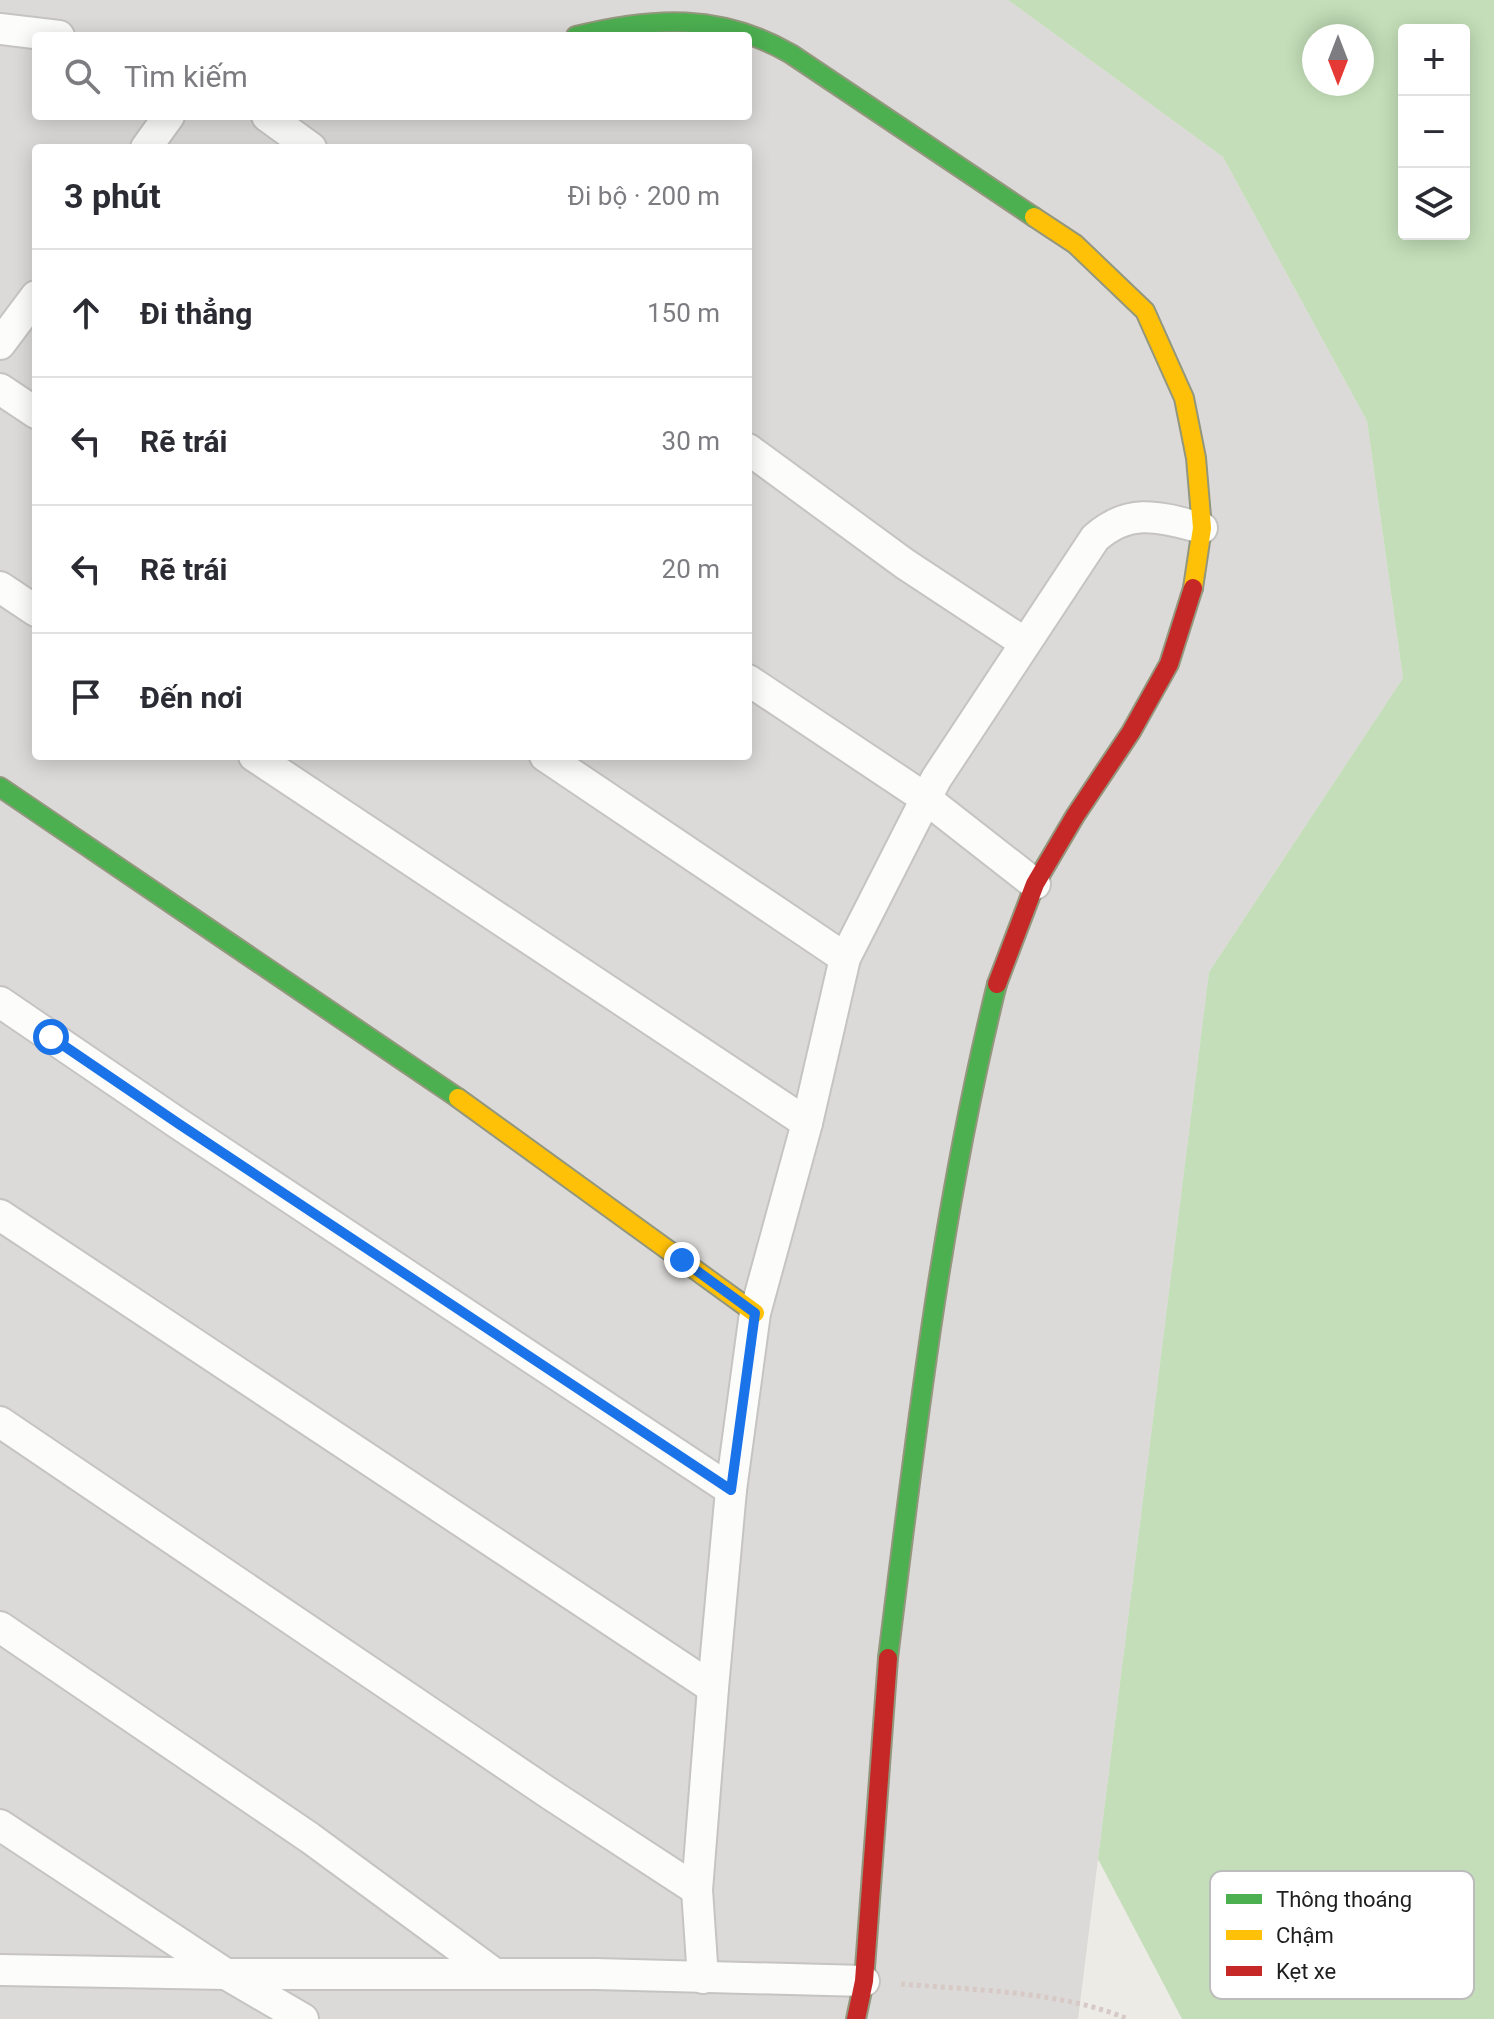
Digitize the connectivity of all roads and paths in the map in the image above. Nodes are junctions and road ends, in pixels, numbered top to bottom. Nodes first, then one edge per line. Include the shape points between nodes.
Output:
1 (0, 29) edge
2 (597, 32) edge
3 (748, 32) edge
4 (32, 33) edge
5 (752, 34) edge
6 (166, 120) edge
7 (272, 120) edge
8 (149, 144) edge
9 (306, 144) edge
10 (32, 301) edge
11 (0, 344) edge
12 (0, 389) edge
13 (32, 410) edge
14 (752, 452) edge
15 (1202, 528) junction
16 (0, 587) edge
17 (32, 608) edge
18 (1025, 643) junction
19 (752, 683) edge
20 (260, 760) edge
21 (551, 760) edge
22 (0, 787) edge
23 (925, 798) junction
24 (1035, 884) junction
25 (845, 958) junction
26 (0, 1002) edge
27 (807, 1123) junction
28 (0, 1215) edge
29 (755, 1313) junction
30 (0, 1422) edge
31 (731, 1490) junction
32 (0, 1627) edge
33 (713, 1688) junction
34 (0, 1825) edge
35 (697, 1890) junction
36 (0, 1970) edge
37 (226, 1974) junction
38 (495, 1974) junction
39 (703, 1978) junction
40 (864, 1981) junction
41 (303, 2019) edge
42 (856, 2019) edge
43 (1128, 2019) edge

1 - 4 street
2 - 3 street via 686,22
5 - 15 street via 791,54 1075,244 1145,311 1184,398
6 - 8 street
7 - 9 street
10 - 11 street
12 - 13 street
14 - 18 street via 905,564
15 - 18 street via 1143,517 1110,525 1095,538
15 - 24 street via 1192,595 1169,664
16 - 17 street
18 - 23 street
19 - 23 street
20 - 27 street
21 - 25 street
22 - 29 street via 406,1061
23 - 24 street
23 - 25 street
24 - 40 street via 999,976 985,1033 930,1326 885,1679
25 - 27 street
26 - 31 street
27 - 29 street
28 - 33 street
29 - 31 street
30 - 35 street
31 - 33 street
32 - 38 street via 310,1838
33 - 35 street
34 - 37 street
35 - 39 street
36 - 37 street
37 - 38 street
37 - 41 street
38 - 39 street
39 - 40 street
40 - 42 street
40 - 43 path via 1055,2000

